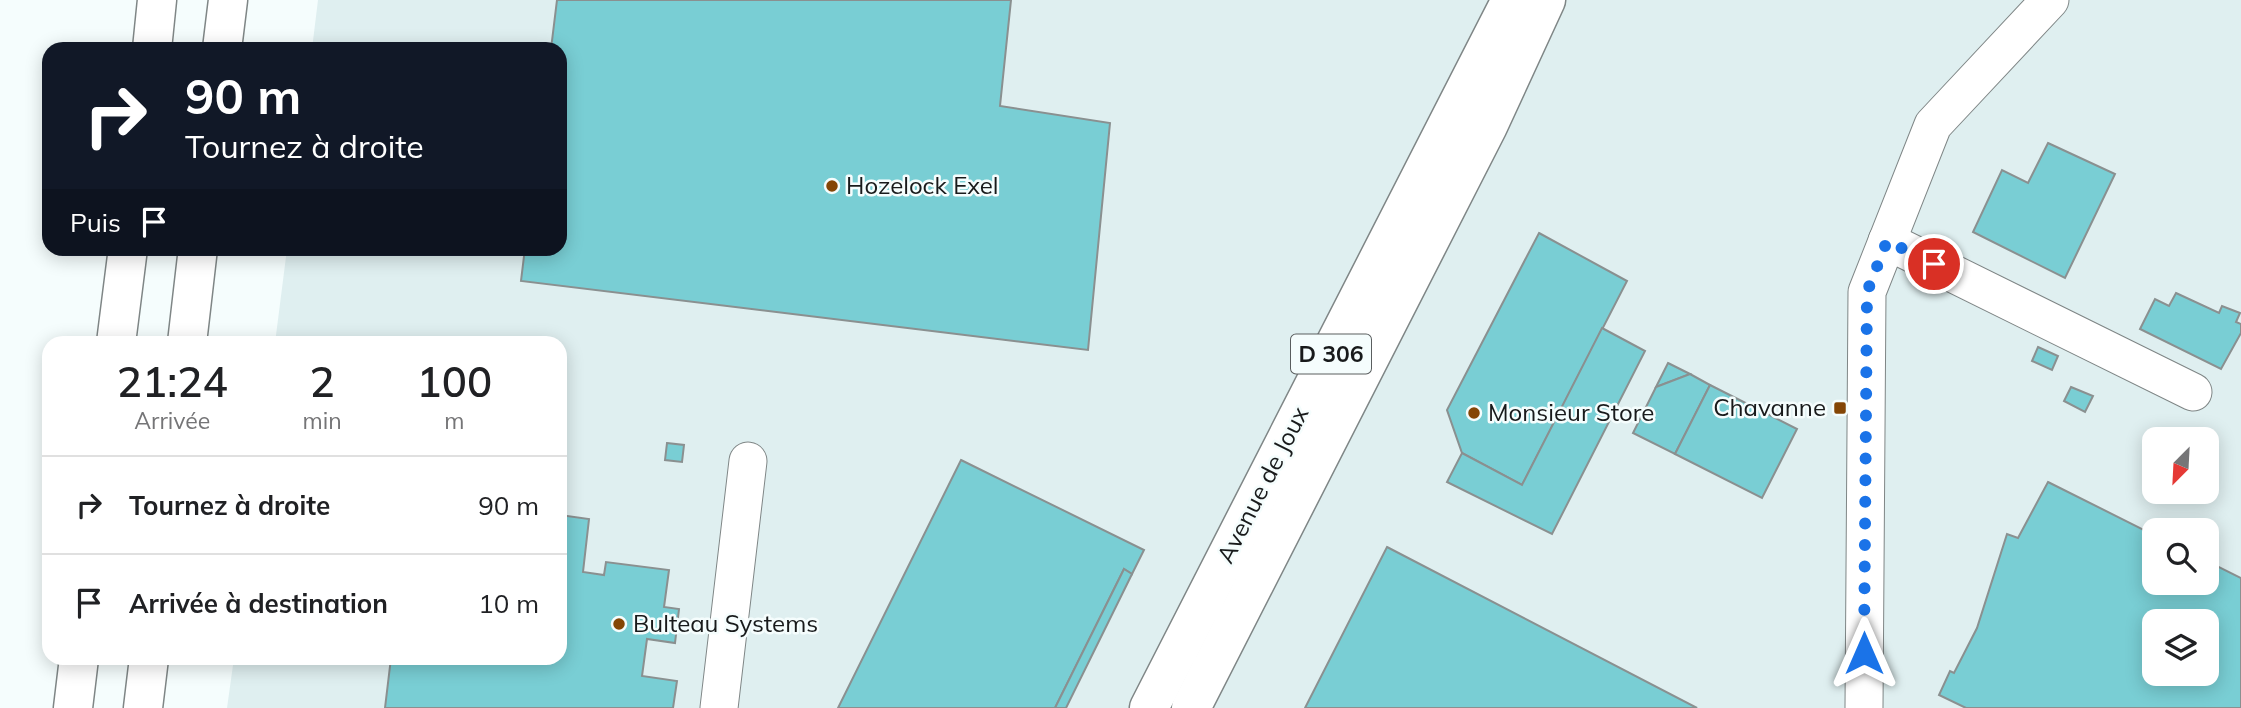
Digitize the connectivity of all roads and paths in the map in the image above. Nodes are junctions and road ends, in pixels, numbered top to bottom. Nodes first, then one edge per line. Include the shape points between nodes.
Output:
1 (158, 0) edge
2 (228, 0) edge
3 (1511, 0) edge
4 (1546, 0) edge
5 (2050, 0) edge
6 (153, 42) edge
7 (223, 42) edge
8 (1887, 241) junction
9 (127, 256) edge
10 (197, 256) edge
11 (117, 336) edge
12 (188, 336) edge
13 (2193, 392) dead end
14 (748, 461) dead end
15 (78, 665) edge
16 (148, 665) edge
17 (73, 708) edge
18 (143, 708) edge
19 (719, 708) edge
20 (1149, 708) edge
21 (1191, 708) edge
22 (1864, 708) edge

1 - 6 main road
2 - 7 main road
3 - 20 main road, Avenue de Joux / D 306
4 - 21 main road, Avenue de Joux / D 306 via 1488,126
5 - 8 street via 1933,125
8 - 13 street
8 - 22 street via 1867,292
9 - 11 main road
10 - 12 main road
14 - 19 street
15 - 17 main road
16 - 18 main road

